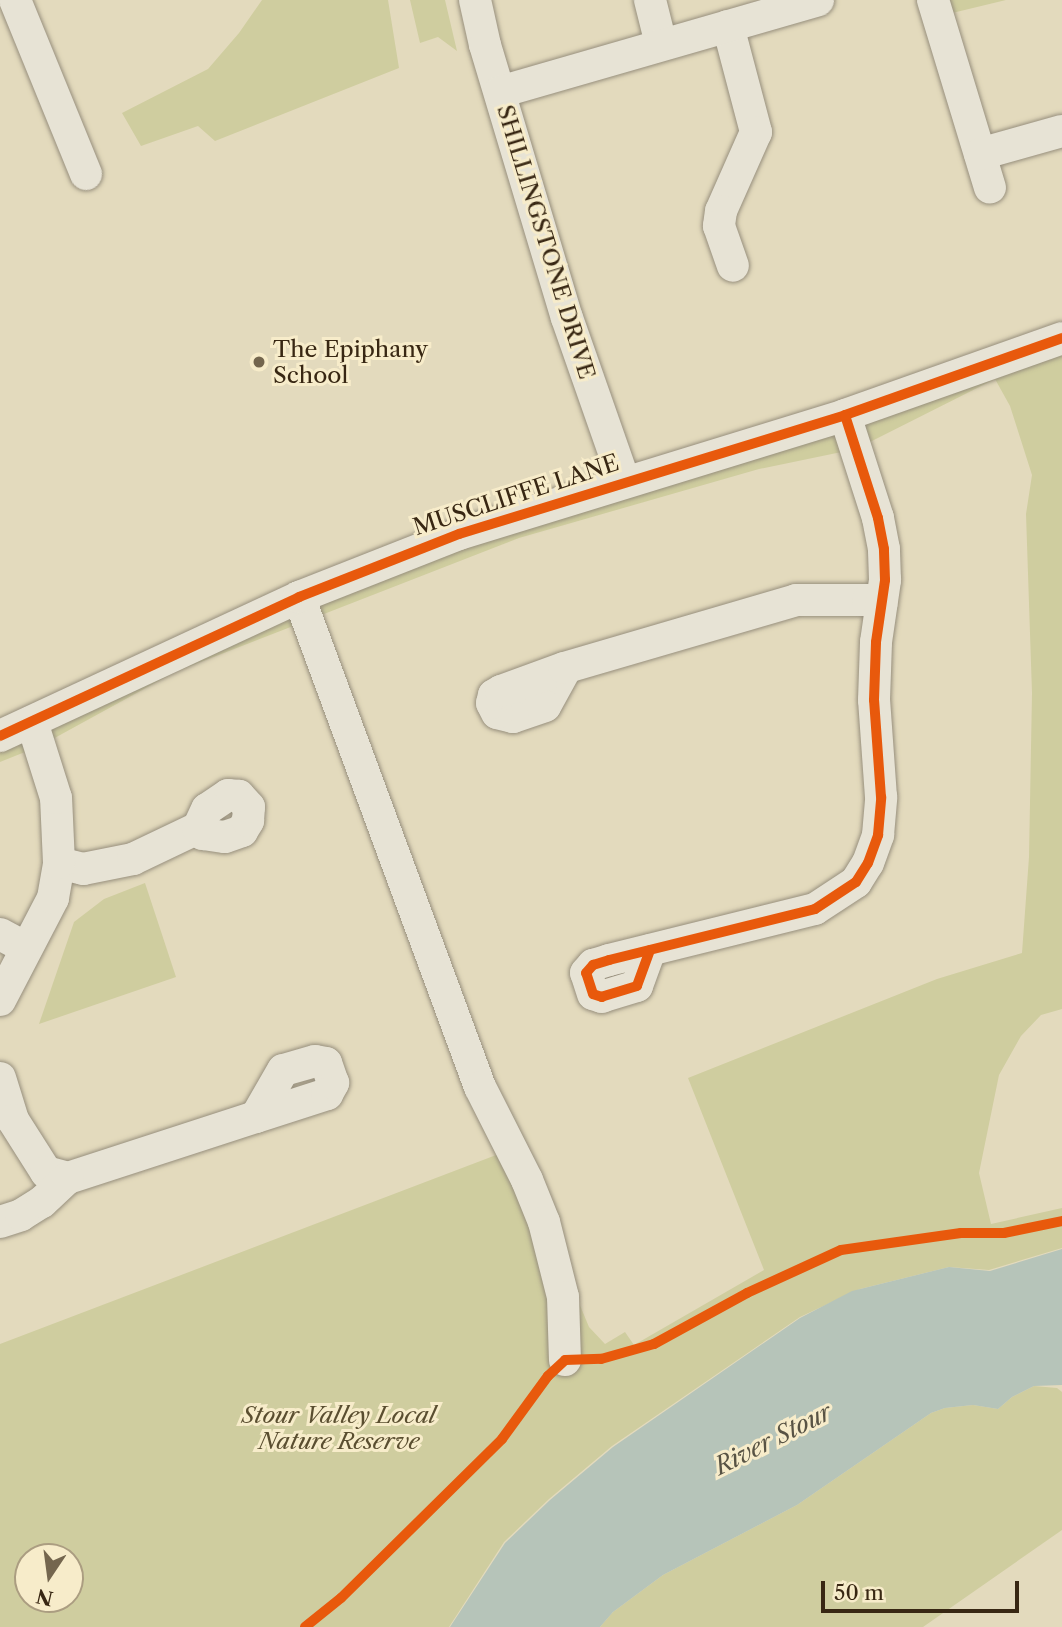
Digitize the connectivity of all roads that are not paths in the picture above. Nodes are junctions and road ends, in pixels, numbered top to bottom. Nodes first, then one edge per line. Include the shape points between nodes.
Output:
1 (15, 0) edge
2 (475, 0) edge
3 (650, 0) edge
4 (818, 0) edge
5 (933, 0) edge
6 (728, 26) junction
7 (661, 44) junction
8 (500, 92) junction
9 (1062, 131) edge
10 (980, 154) junction
11 (86, 174) dead end
12 (990, 188) dead end
13 (733, 266) dead end
14 (1062, 338) edge
15 (845, 415) junction
16 (624, 481) junction
17 (299, 597) junction
18 (881, 604) junction
19 (566, 668) dead end
20 (32, 722) junction
21 (0, 736) edge
22 (198, 828) dead end
23 (58, 863) junction
24 (13, 941) edge
25 (650, 950) dead end
26 (0, 1000) edge
27 (0, 1078) edge
28 (256, 1117) dead end
29 (68, 1178) junction
30 (0, 1222) edge
31 (565, 1360) dead end

1 - 11 street
2 - 8 street, SHILLINGSTONE DRIVE
3 - 7 street
4 - 6 street
5 - 10 street
6 - 7 street
6 - 13 street via 756,132 721,211 719,226
7 - 8 street
8 - 16 street, SHILLINGSTONE DRIVE via 567,318
9 - 10 street
10 - 12 street
14 - 15 street, MUSCLIFFE LANE
15 - 16 street, MUSCLIFFE LANE
15 - 18 street via 884,549 886,580
16 - 17 street, MUSCLIFFE LANE via 459,534
17 - 20 street, MUSCLIFFE LANE
17 - 31 street via 480,1087 544,1222 563,1297
18 - 19 street via 796,600
18 - 25 street via 874,700 881,797 878,835 869,863 856,882 815,909
20 - 21 street, MUSCLIFFE LANE
20 - 23 street via 56,798
22 - 23 street via 133,859 83,869
23 - 24 street via 53,898 40,928
24 - 26 street
27 - 29 street via 13,1120 46,1172
28 - 29 street
29 - 30 street via 42,1202

